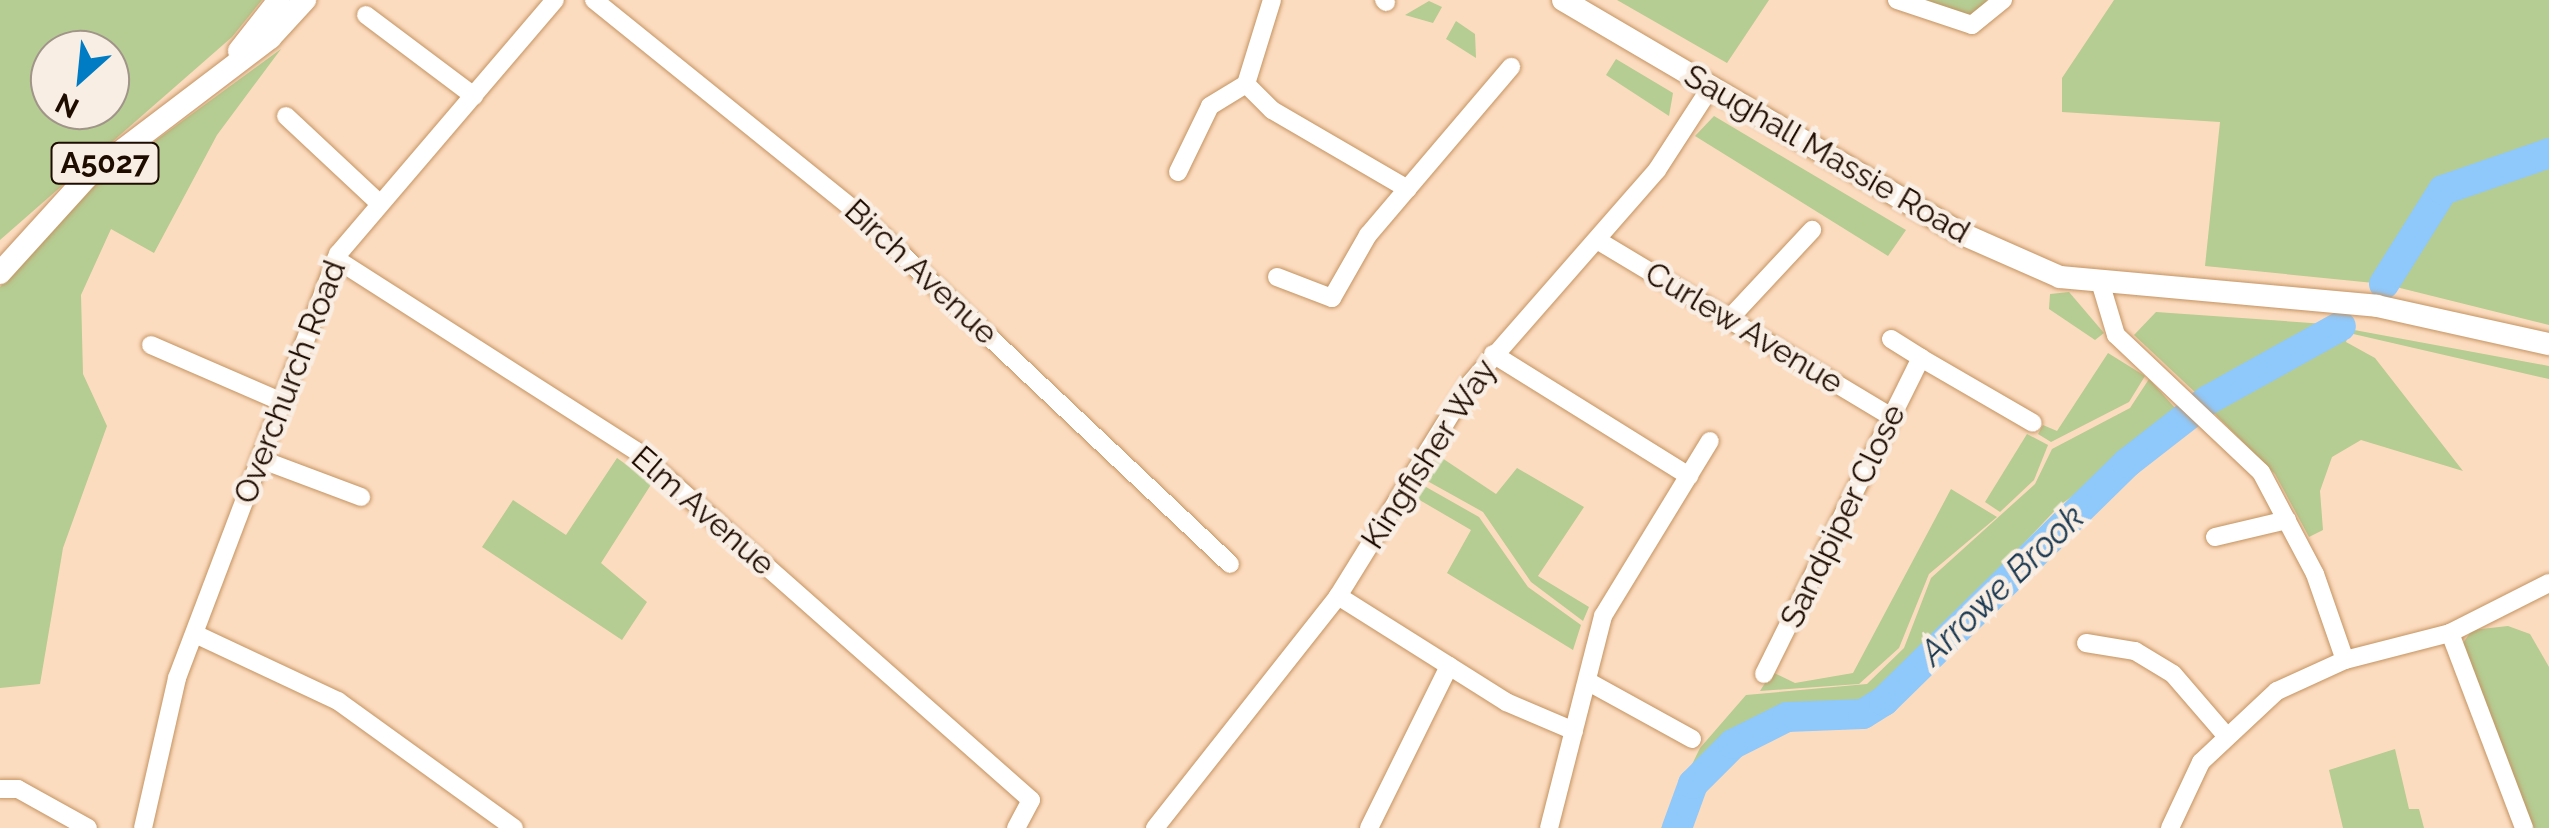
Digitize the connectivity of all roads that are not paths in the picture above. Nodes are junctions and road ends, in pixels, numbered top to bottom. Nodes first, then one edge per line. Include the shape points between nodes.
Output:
1 (279, 0) edge
2 (305, 0) edge
3 (555, 0) edge
4 (594, 0) edge
5 (1272, 0) edge
6 (1562, 0) edge
7 (1897, 0) edge
8 (2003, 0) edge
9 (366, 15) dead end
10 (1511, 67) dead end
11 (225, 70) junction
12 (1246, 84) junction
13 (1711, 87) junction
14 (474, 96) junction
15 (286, 116) dead end
16 (1178, 172) dead end
17 (1408, 189) junction
18 (380, 202) junction
19 (1812, 230) dead end
20 (1597, 240) junction
21 (336, 259) junction
22 (0, 273) edge
23 (1277, 278) dead end
24 (2101, 285) junction
25 (1729, 319) junction
26 (1891, 339) dead end
27 (2549, 344) edge
28 (151, 345) dead end
29 (1492, 354) junction
30 (1921, 358) junction
31 (280, 401) junction
32 (1890, 416) junction
33 (2032, 423) dead end
34 (1710, 441) dead end
35 (260, 458) junction
36 (1689, 476) junction
37 (361, 497) dead end
38 (2287, 520) junction
39 (2215, 537) dead end
40 (1230, 564) dead end
41 (2549, 584) edge
42 (1338, 596) junction
43 (2450, 632) junction
44 (195, 634) junction
45 (2086, 643) dead end
46 (2345, 660) junction
47 (1449, 666) junction
48 (1764, 674) dead end
49 (1587, 681) junction
50 (1574, 731) junction
51 (2224, 733) junction
52 (1692, 740) dead end
53 (0, 790) edge
54 (88, 828) edge
55 (143, 828) edge
56 (514, 828) edge
57 (1016, 828) edge
58 (1156, 828) edge
59 (1369, 828) edge
60 (1550, 828) edge
61 (2170, 828) edge
62 (2524, 828) edge

1 - 11 main road, A5027
2 - 11 main road, A5027
3 - 14 street, Overchurch Road
4 - 40 street, Birch Avenue via 860,214
5 - 12 street via 1248,55
6 - 13 main road, Saughall Massie Road
7 - 8 street via 1972,26
9 - 14 street
10 - 17 street
11 - 22 main road, A5027 via 86,178
12 - 16 street via 1210,106
12 - 17 street via 1272,110
13 - 20 street, Kingfisher Way
13 - 24 main road, Saughall Massie Road via 1970,237 2033,268
14 - 18 street, Overchurch Road
15 - 18 street
17 - 23 street via 1332,298
18 - 21 street, Overchurch Road
19 - 25 street
20 - 25 street, Curlew Avenue
20 - 29 street, Kingfisher Way
21 - 31 street, Overchurch Road
21 - 57 street, Elm Avenue via 636,451 1030,808
24 - 27 main road, Saughall Massie Road via 2376,306
24 - 38 street via 2116,335 2262,472
25 - 32 street, Curlew Avenue
26 - 30 street
28 - 31 street
29 - 36 street
29 - 42 street, Kingfisher Way
30 - 32 street, Sandpiper Close
30 - 33 street
31 - 35 street, Overchurch Road
32 - 48 street, Sandpiper Close via 1828,560
34 - 36 street
35 - 37 street
35 - 44 street, Overchurch Road
36 - 49 street via 1602,616
38 - 39 street
38 - 46 street
41 - 43 street
42 - 47 street
42 - 58 street, Kingfisher Way
43 - 46 street
43 - 62 street
44 - 55 street, Overchurch Road
44 - 56 street via 338,701
45 - 51 street via 2135,651 2173,674
46 - 51 street via 2278,691
47 - 50 street
47 - 59 street
49 - 50 street
49 - 52 street
50 - 60 street
51 - 61 street
53 - 54 street via 18,789

